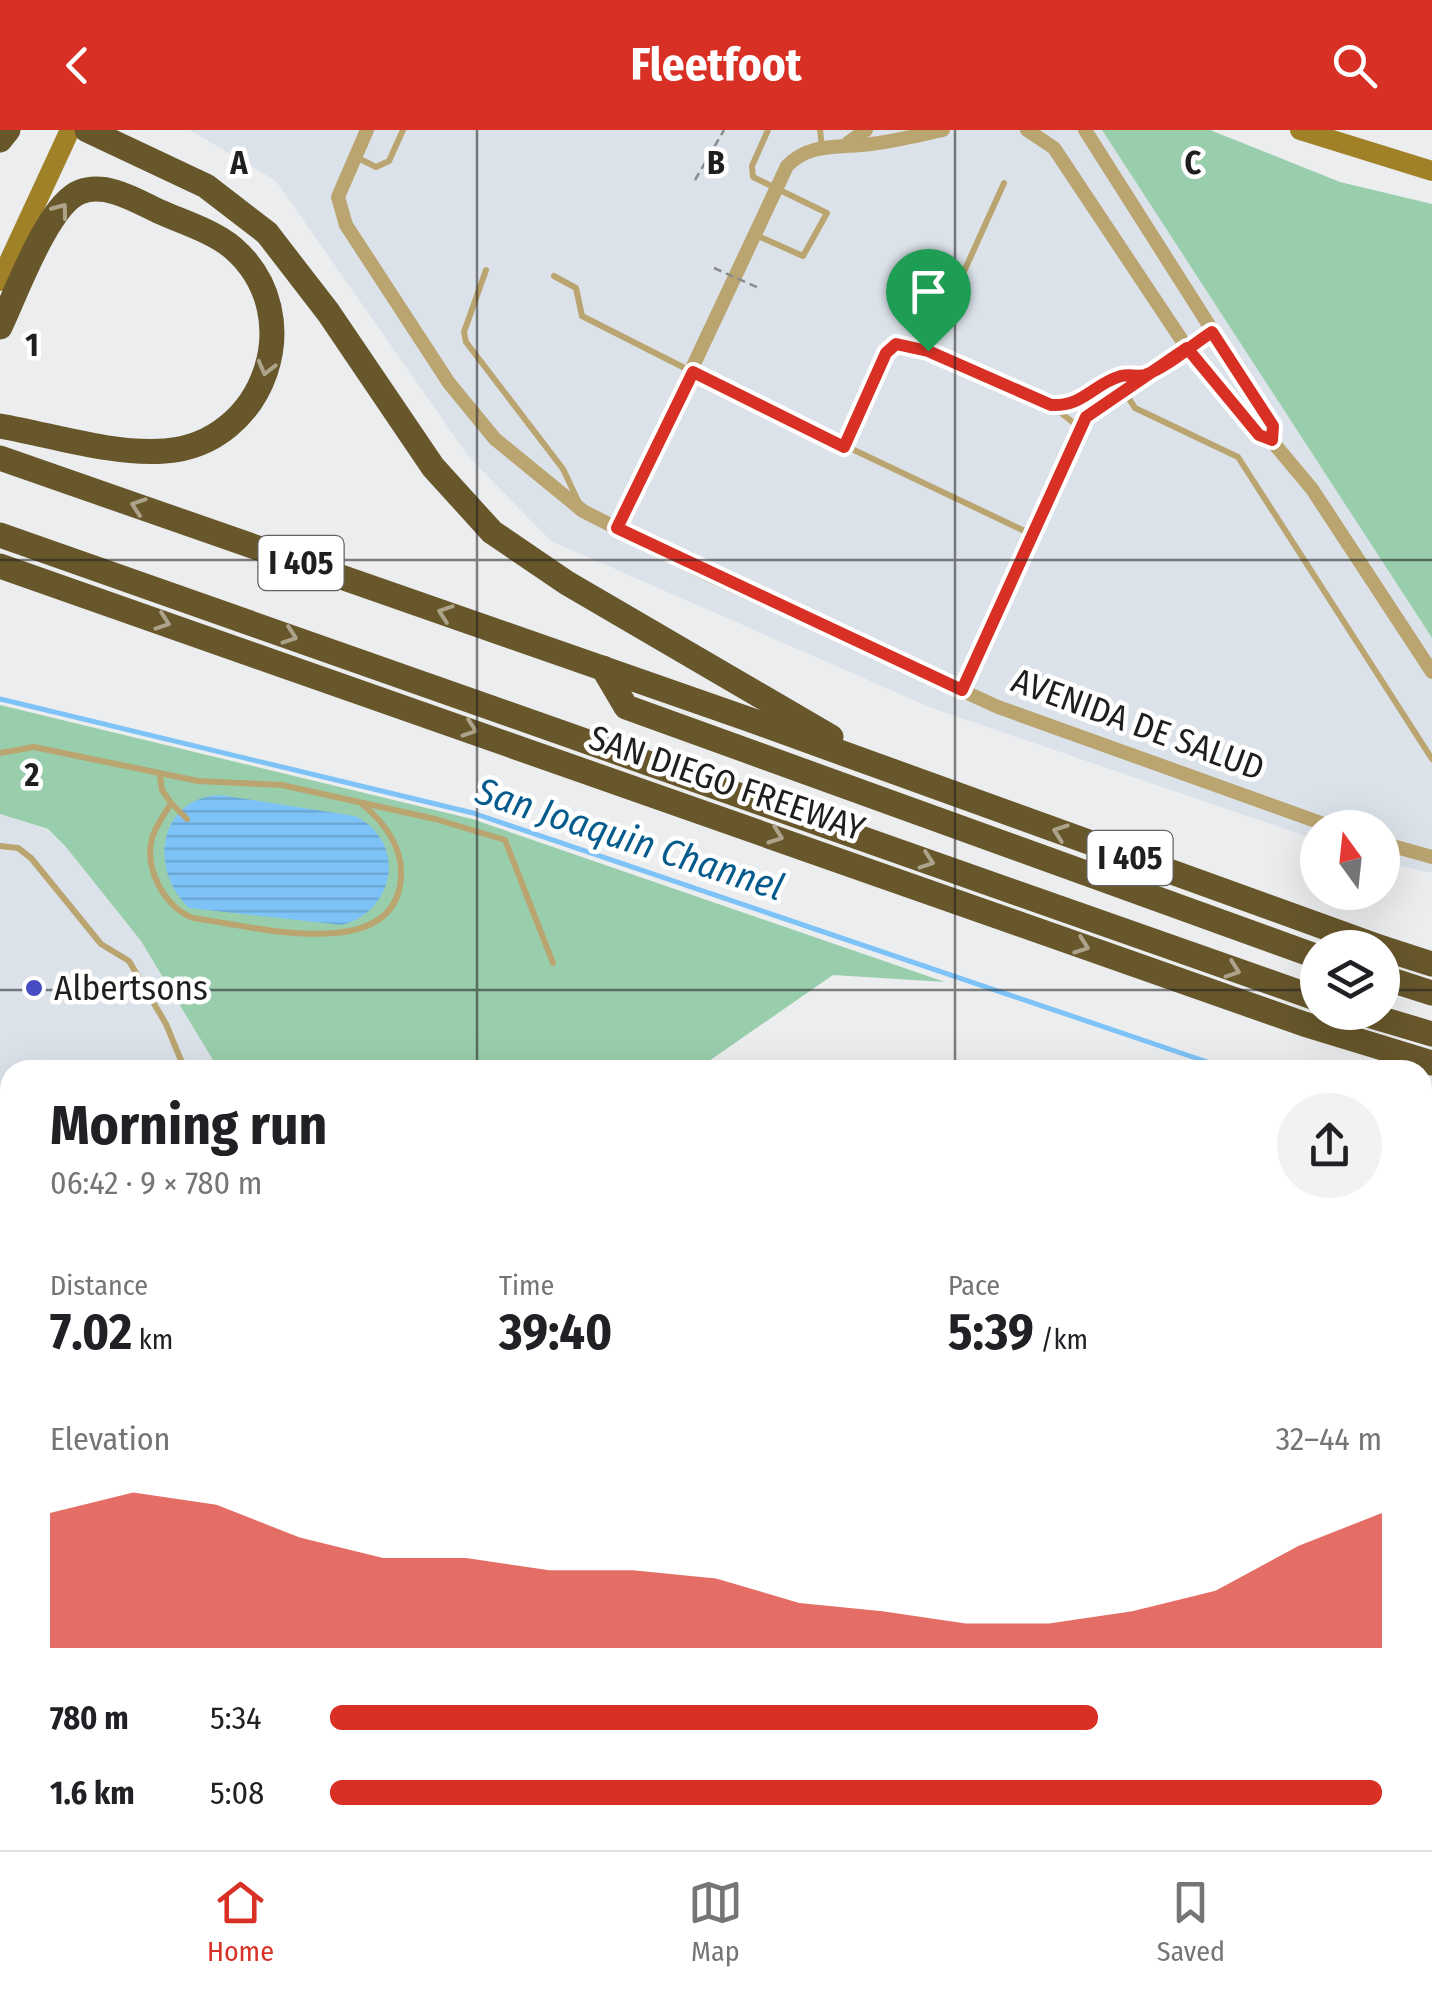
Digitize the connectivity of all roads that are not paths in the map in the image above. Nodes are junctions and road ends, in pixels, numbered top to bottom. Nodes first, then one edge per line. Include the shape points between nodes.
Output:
1 (8, 130) edge
2 (70, 130) edge
3 (87, 130) edge
4 (367, 130) edge
5 (403, 130) edge
6 (768, 130) edge
7 (820, 130) edge
8 (866, 130) edge
9 (943, 130) edge
10 (1027, 130) edge
11 (1085, 130) edge
12 (1300, 130) edge
13 (0, 140) edge
14 (848, 143) junction
15 (822, 148) junction
16 (355, 157) junction
17 (1432, 171) edge
18 (1004, 183) dead end
19 (776, 189) junction
20 (758, 236) junction
21 (486, 270) dead end
22 (554, 276) dead end
23 (0, 282) edge
24 (0, 327) edge
25 (1212, 332) junction
26 (1187, 348) junction
27 (928, 351) junction
28 (693, 372) junction
29 (1145, 375) junction
30 (1123, 389) junction
31 (1051, 405) junction
32 (0, 426) edge
33 (1081, 429) junction
34 (1272, 440) junction
35 (844, 447) junction
36 (0, 458) edge
37 (583, 510) junction
38 (617, 528) junction
39 (0, 534) edge
40 (1031, 534) junction
41 (0, 566) edge
42 (0, 588) edge
43 (71, 590) junction
44 (603, 668) junction
45 (1432, 672) edge
46 (962, 690) junction
47 (0, 753) edge
48 (1432, 760) edge
49 (879, 766) junction
50 (160, 776) junction
51 (171, 802) junction
52 (359, 802) junction
53 (1300, 815) edge
54 (186, 819) dead end
55 (0, 846) edge
56 (1400, 846) edge
57 (1430, 852) edge
58 (1332, 930) edge
59 (1300, 950) edge
60 (1400, 954) edge
61 (553, 963) dead end
62 (1432, 964) edge
63 (1400, 983) edge
64 (1432, 992) edge
65 (1300, 993) edge
66 (1400, 1024) edge
67 (1432, 1034) edge
68 (182, 1060) edge
69 (1422, 1060) edge

1 - 13 highway
2 - 23 main road
3 - 49 highway via 206,186 268,233 433,467 492,532
4 - 16 street
5 - 16 lane via 389,161 376,167
6 - 19 lane via 753,178
7 - 15 lane
8 - 14 street
9 - 14 street
10 - 26 street via 1054,148
11 - 25 street
12 - 17 main road
14 - 15 street
15 - 19 street via 793,160
16 - 37 street, AVENIDA DE SALUD via 338,197 346,225 449,384 494,438
18 - 27 lane
19 - 20 street
19 - 20 lane via 826,213 803,256
20 - 28 street
21 - 37 lane via 466,342 563,469
22 - 28 lane via 576,288 582,316
24 -> 32 highway via 68,199 107,190 232,247 264,291 272,337 270,363 254,401 227,429 184,448 134,450
25 - 26 street
25 - 34 street via 1273,426
26 - 29 street
26 - 34 street via 1259,435
27 - 31 lane
27 - 35 lane via 896,344 886,353
28 - 35 lane
28 - 38 street
29 - 30 street
29 - 31 lane via 1120,376 1077,404
30 - 33 street via 1093,408
30 - 48 lane via 1135,408 1238,456
31 - 33 lane
33 - 40 street
34 - 45 street via 1312,489
35 - 40 lane
44 -> 36 highway, SAN DIEGO FREEWAY / I 405
37 - 38 street, AVENIDA DE SALUD
38 - 46 street, AVENIDA DE SALUD
39 -> 65 highway, SAN DIEGO FREEWAY
40 - 46 street
41 - 43 highway, SAN DIEGO FREEWAY
42 - 43 highway
43 -> 69 highway, SAN DIEGO FREEWAY
44 - 49 highway, SAN DIEGO FREEWAY / I 405
44 - 59 highway via 626,707
46 - 53 street, AVENIDA DE SALUD
47 - 50 lane via 48,749
58 -> 49 highway, SAN DIEGO FREEWAY / I 405
50 - 51 lane
50 - 52 lane via 282,785
51 - 52 lane via 152,839 152,866 176,911 336,936 375,922 401,886 399,851
51 - 54 lane
52 - 61 lane via 505,840
55 - 68 lane via 30,858 101,944 129,961
56 - 57 street
60 - 62 highway, SAN DIEGO FREEWAY / I 405
63 - 64 highway
66 - 67 highway

